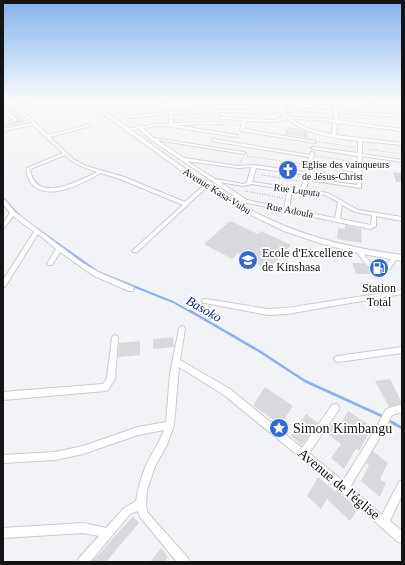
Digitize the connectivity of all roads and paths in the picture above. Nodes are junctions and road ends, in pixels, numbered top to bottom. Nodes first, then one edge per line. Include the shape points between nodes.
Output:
1 (22, 126) edge
2 (36, 126) edge
3 (85, 126) edge
4 (123, 126) edge
5 (150, 126) edge
6 (172, 126) edge
7 (220, 126) edge
8 (243, 126) edge
9 (302, 126) edge
10 (334, 126) edge
11 (375, 126) edge
12 (142, 128) junction
13 (3, 130) edge
14 (128, 130) junction
15 (402, 130) edge
16 (217, 133) junction
17 (316, 133) junction
18 (236, 136) dead end
19 (334, 136) junction
20 (47, 137) junction
21 (151, 138) junction
22 (360, 139) junction
23 (213, 140) junction
24 (314, 142) junction
25 (402, 144) edge
26 (209, 148) junction
27 (313, 148) junction
28 (244, 153) dead end
29 (65, 154) junction
30 (359, 154) junction
31 (311, 156) junction
32 (184, 159) junction
33 (402, 161) edge
34 (359, 162) junction
35 (310, 164) junction
36 (254, 166) junction
37 (238, 167) junction
38 (359, 171) junction
39 (100, 172) junction
40 (262, 175) dead end
41 (307, 177) junction
42 (359, 179) junction
43 (212, 180) junction
44 (323, 181) junction
45 (248, 183) junction
46 (206, 186) junction
47 (290, 189) junction
48 (303, 191) junction
49 (326, 194) junction
50 (288, 198) junction
51 (3, 201) edge
52 (340, 202) junction
53 (185, 204) junction
54 (286, 209) junction
55 (13, 213) junction
56 (374, 214) junction
57 (402, 219) edge
58 (337, 220) junction
59 (3, 226) edge
60 (37, 231) junction
61 (59, 248) junction
62 (359, 250) junction
63 (134, 251) dead end
64 (397, 258) edge
65 (50, 264) dead end
66 (3, 285) edge
67 (131, 289) dead end
68 (402, 292) edge
69 (205, 301) dead end
70 (182, 329) dead end
71 (115, 338) dead end
72 (402, 350) edge
73 (338, 359) dead end
74 (178, 362) junction
75 (3, 396) edge
76 (335, 408) dead end
77 (402, 408) edge
78 (170, 425) junction
79 (303, 454) junction
80 (3, 459) edge
81 (402, 485) edge
82 (344, 488) junction
83 (140, 504) junction
84 (384, 522) junction
85 (3, 533) edge
86 (108, 533) junction
87 (402, 538) edge
88 (83, 562) edge
89 (184, 562) edge

1 - 13 street
2 - 20 street
3 - 20 street
4 - 14 main road, Avenue Kasa-Vubu
5 - 12 street
6 - 16 street
7 - 16 street
8 - 24 street via 242,130
9 - 17 street
10 - 19 street
11 - 15 street
12 - 14 street
12 - 21 street, Rue Adoula
14 - 46 main road, Avenue Kasa-Vubu
16 - 18 street
16 - 23 street
17 - 19 street
17 - 24 street
19 - 22 street
20 - 29 street
21 - 26 street
21 - 32 street, Rue Adoula
22 - 25 street
22 - 30 street
23 - 26 street
23 - 31 street
24 - 27 street
26 - 28 street
27 - 30 street
27 - 31 street
29 - 39 street via 85,167
29 - 39 street via 28,170 34,185 44,189 68,188
30 - 33 street
30 - 34 street
31 - 34 path
31 - 35 street
32 - 37 street
32 - 43 street, Rue Adoula
34 - 38 street
35 - 37 path via 243,155
35 - 38 street
35 - 41 street
36 - 37 street
36 - 41 street
36 - 45 street
38 - 42 street
39 - 53 street via 122,178
40 - 41 path
41 - 42 path
41 - 44 street
41 - 48 street
42 - 44 street via 357,187
43 - 45 street, Rue Luputa via 243,185
43 - 54 street, Rue Adoula via 245,201
44 - 49 street
45 - 47 street, Rue Luputa
45 - 50 path via 245,191
46 - 53 street
46 - 62 main road, Avenue Kasa-Vubu via 250,213 280,226
47 - 48 street, Rue Luputa
47 - 50 street
48 - 49 street, Rue Luputa
49 - 52 street, Rue Luputa
50 - 54 street
51 - 55 street
52 - 56 street, Rue Luputa via 353,209
52 - 58 street
53 - 63 street
54 - 58 street, Rue Adoula
55 - 59 street
55 - 60 street
56 - 57 street, Rue Luputa
56 - 58 street, Rue Adoula via 372,226
60 - 61 street
60 - 66 street
61 - 65 street
61 - 67 street via 96,274
62 - 64 main road, Avenue Kasa-Vubu
62 - 64 street via 371,267 388,268
68 - 69 street via 268,312
70 - 74 street
71 - 75 street via 111,379 105,387
72 - 73 street
74 - 78 street via 174,374
74 - 79 street, Avenue de l'église via 227,392
76 - 79 street
77 - 82 street via 389,412
78 - 80 street via 138,431 83,450 55,456
78 - 83 street via 164,442 151,464
79 - 82 street, Avenue de l'église
81 - 84 street
82 - 84 street, Avenue de l'église
83 - 86 street via 127,511
83 - 89 street via 144,514
84 - 87 street, Avenue de l'église
85 - 86 street via 83,528
86 - 88 street

